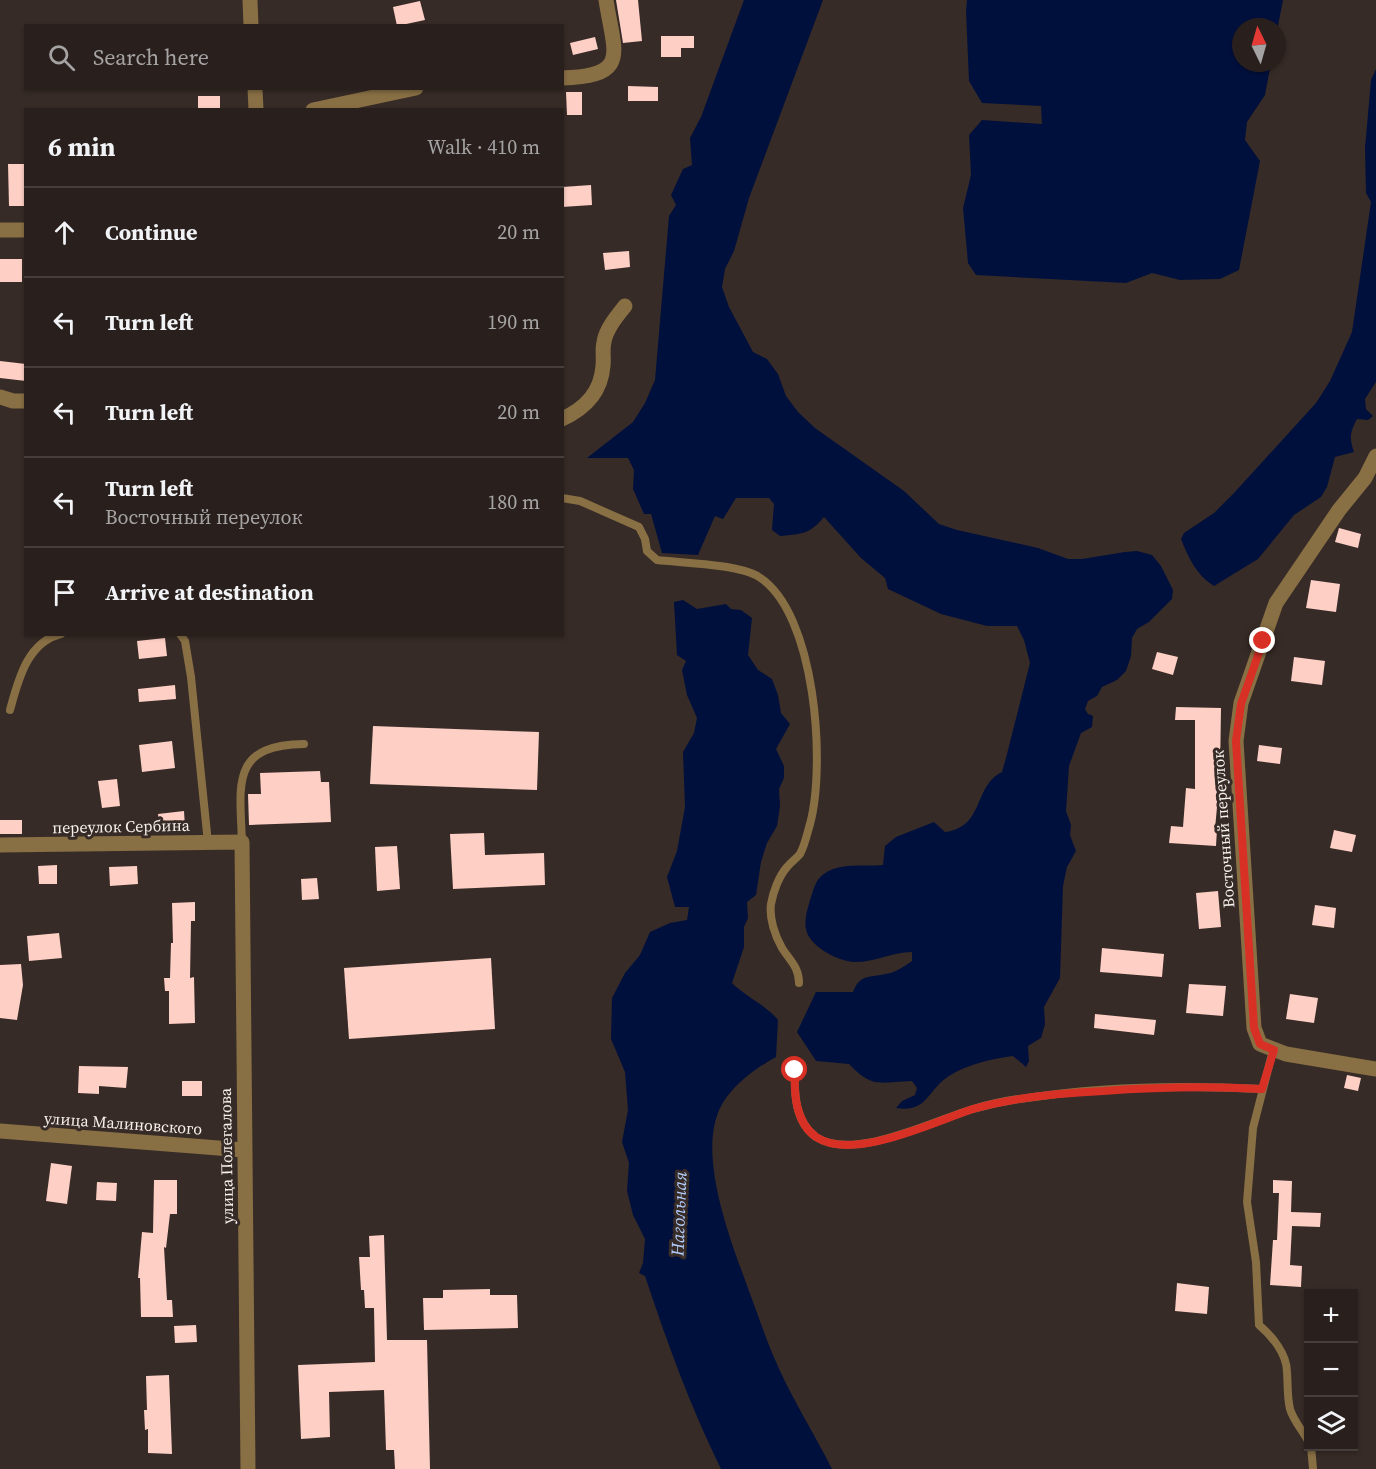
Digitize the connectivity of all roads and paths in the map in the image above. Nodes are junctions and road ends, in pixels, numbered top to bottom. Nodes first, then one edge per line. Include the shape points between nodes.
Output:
1 (250, 0) edge
2 (606, 0) edge
3 (251, 24) edge
4 (564, 78) edge
5 (255, 90) edge
6 (407, 90) edge
7 (256, 108) edge
8 (322, 108) edge
9 (0, 230) edge
10 (24, 230) edge
11 (625, 306) dead end
12 (0, 397) edge
13 (24, 401) edge
14 (564, 418) edge
15 (1376, 456) edge
16 (564, 498) edge
17 (57, 636) edge
18 (181, 636) edge
19 (10, 710) dead end
20 (304, 744) dead end
21 (242, 842) junction
22 (208, 843) junction
23 (0, 845) edge
24 (799, 983) dead end
25 (1274, 1050) junction
26 (795, 1070) dead end
27 (1376, 1070) edge
28 (1262, 1089) junction
29 (0, 1131) edge
30 (244, 1150) junction
31 (1304, 1434) edge
32 (1311, 1451) edge
33 (248, 1469) edge
34 (1313, 1469) edge

1 - 3 street
2 - 4 street via 612,61 607,70 596,75
5 - 7 street
6 - 8 street
9 - 10 street
11 - 14 street via 604,340 599,386 591,399
12 - 13 street
15 - 25 street, Восточный переулок via 1365,478 1276,603 1241,704 1236,741 1254,1028 1260,1044
16 - 24 lane via 580,501 639,527 647,551 657,560 741,570 758,576 773,587 787,607 811,687 818,763 804,847 784,870 771,904 771,919 782,947 796,967
17 - 19 lane via 41,645 23,668
18 - 22 lane via 191,677
20 - 21 lane via 270,748 248,764 240,790
21 - 22 street, переулок Сербина
21 - 30 street, улица Полегалова
22 - 23 street, переулок Сербина
25 - 27 street
25 - 28 lane
26 - 28 lane via 796,1105 806,1125 816,1137 853,1144 899,1136 973,1109 1026,1098 1138,1089
28 - 31 lane via 1253,1128 1247,1202 1256,1262 1259,1325 1280,1350 1287,1370 1291,1412
29 - 30 street, улица Малиновского
30 - 33 street, улица Полегалова
32 - 34 lane

